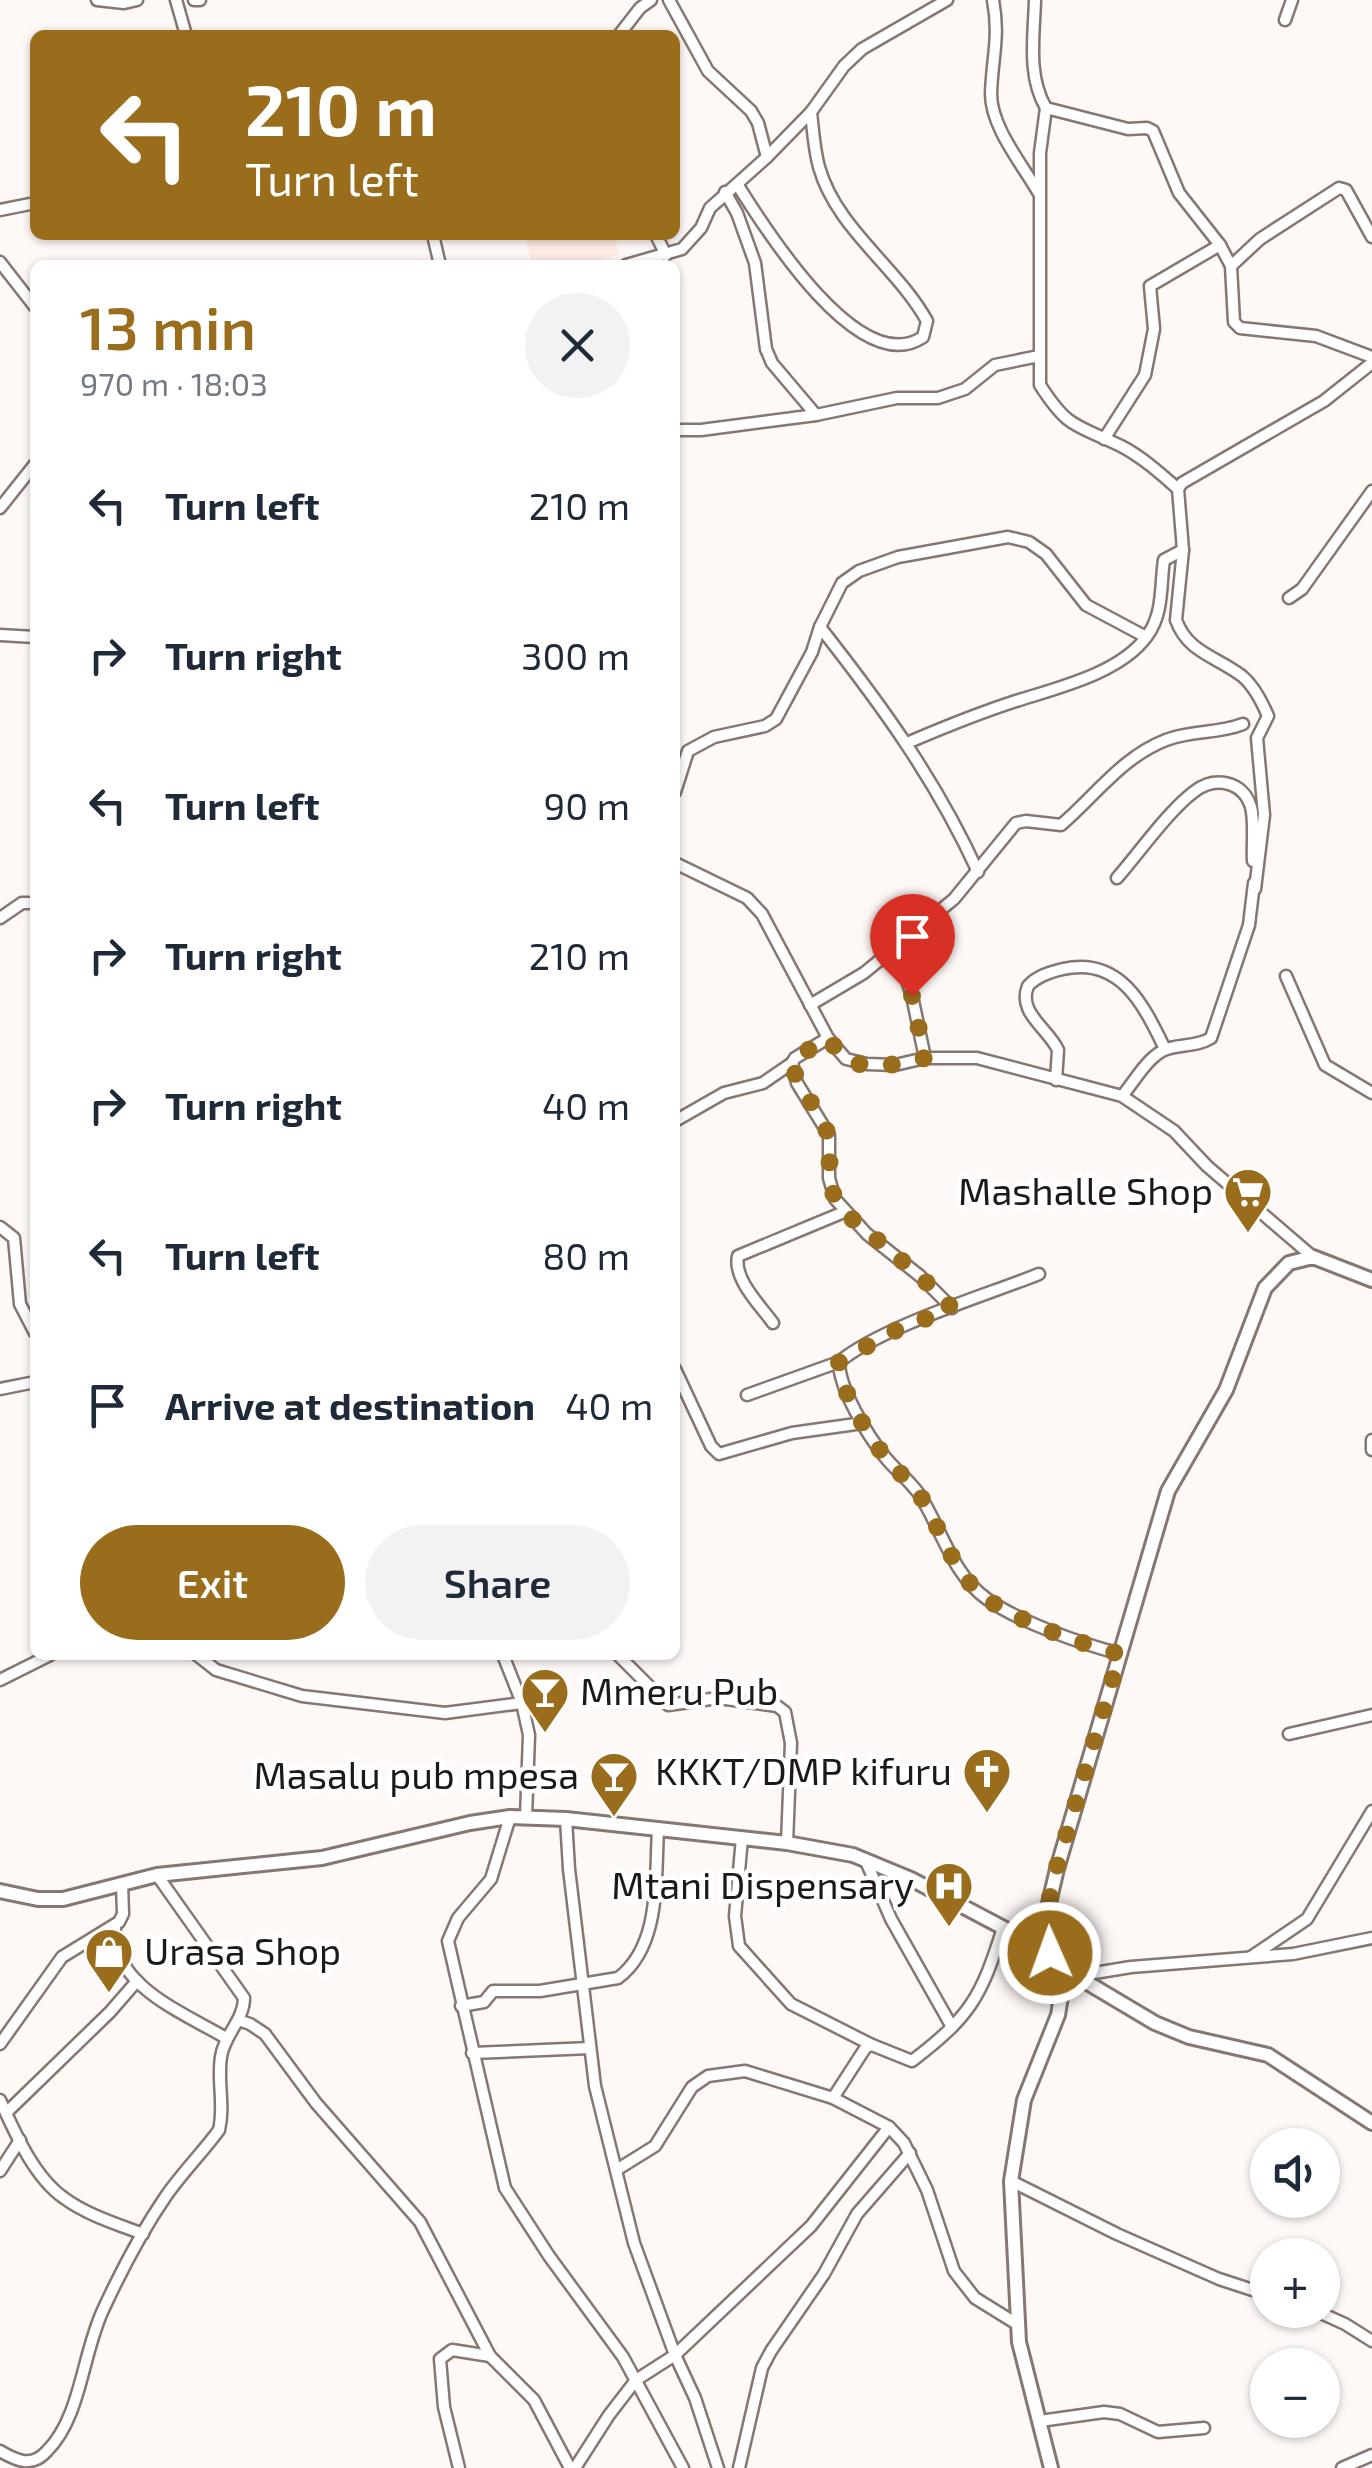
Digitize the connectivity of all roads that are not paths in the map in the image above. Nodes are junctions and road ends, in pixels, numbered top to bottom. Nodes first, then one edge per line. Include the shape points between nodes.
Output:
1 (98, 0) edge
2 (137, 0) edge
3 (176, 0) edge
4 (651, 0) edge
5 (669, 0) edge
6 (947, 0) edge
7 (993, 0) edge
8 (1035, 0) edge
9 (1292, 0) edge
10 (1285, 20) dead end
11 (185, 30) edge
12 (623, 30) edge
13 (1046, 108) junction
14 (811, 112) junction
15 (767, 157) junction
16 (737, 184) junction
17 (725, 192) junction
18 (1039, 192) junction
19 (30, 204) edge
20 (0, 210) edge
21 (1372, 237) edge
22 (658, 240) edge
23 (1220, 245) junction
24 (666, 255) junction
25 (646, 260) edge
26 (0, 262) edge
27 (1231, 266) junction
28 (30, 301) edge
29 (1039, 356) junction
30 (1372, 360) edge
31 (816, 415) junction
32 (680, 430) edge
33 (1104, 439) junction
34 (30, 470) edge
35 (1178, 489) junction
36 (1372, 491) edge
37 (0, 508) edge
38 (1184, 550) junction
39 (1289, 598) dead end
40 (820, 628) junction
41 (0, 635) edge
42 (30, 637) edge
43 (1146, 637) junction
44 (1244, 724) dead end
45 (907, 743) junction
46 (680, 776) edge
47 (680, 864) edge
48 (978, 872) junction
49 (1117, 878) dead end
50 (1255, 889) junction
51 (30, 903) edge
52 (0, 918) edge
53 (896, 946) junction
54 (1286, 976) dead end
55 (810, 1005) junction
56 (828, 1038) junction
57 (1165, 1049) junction
58 (925, 1058) junction
59 (792, 1063) junction
60 (1056, 1080) junction
61 (1372, 1094) edge
62 (1122, 1096) junction
63 (680, 1118) edge
64 (844, 1212) junction
65 (0, 1227) edge
66 (1313, 1258) junction
67 (1039, 1274) dead end
68 (1372, 1280) edge
69 (952, 1308) junction
70 (30, 1323) edge
71 (773, 1323) dead end
72 (839, 1362) junction
73 (680, 1380) edge
74 (30, 1383) edge
75 (0, 1389) edge
76 (747, 1395) dead end
77 (863, 1423) junction
78 (1372, 1440) edge
79 (1372, 1450) edge
80 (1120, 1654) junction
81 (40, 1660) edge
82 (203, 1660) edge
83 (505, 1660) edge
84 (623, 1660) edge
85 (0, 1680) edge
86 (522, 1703) junction
87 (1372, 1716) edge
88 (1289, 1734) dead end
89 (1372, 1810) edge
90 (510, 1817) junction
91 (526, 1817) junction
92 (566, 1819) junction
93 (658, 1830) junction
94 (742, 1838) junction
95 (786, 1843) junction
96 (865, 1859) junction
97 (158, 1875) junction
98 (122, 1883) junction
99 (0, 1890) edge
100 (115, 1928) junction
101 (1004, 1928) junction
102 (1372, 1938) edge
103 (1050, 1953) junction
104 (1250, 1958) junction
105 (1056, 1971) junction
106 (1076, 1976) junction
107 (137, 1981) junction
108 (583, 1984) junction
109 (460, 2006) junction
110 (238, 2020) junction
111 (952, 2028) junction
112 (226, 2038) junction
113 (0, 2044) edge
114 (872, 2045) junction
115 (590, 2048) junction
116 (472, 2053) junction
117 (834, 2098) junction
118 (0, 2100) edge
119 (6, 2113) junction
120 (1372, 2124) edge
121 (889, 2127) junction
122 (20, 2140) junction
123 (910, 2152) junction
124 (618, 2168) junction
125 (0, 2171) edge
126 (1011, 2180) junction
127 (143, 2234) junction
128 (1250, 2289) edge
129 (1017, 2324) junction
130 (1340, 2324) edge
131 (1372, 2341) edge
132 (675, 2355) junction
133 (490, 2356) junction
134 (636, 2380) junction
135 (1040, 2420) junction
136 (1204, 2428) dead end
137 (0, 2451) edge
138 (1372, 2454) edge
139 (34, 2464) edge
140 (460, 2468) edge
141 (572, 2468) edge
142 (683, 2468) edge
143 (718, 2468) edge
144 (739, 2468) edge
145 (1051, 2468) edge
146 (1342, 2468) edge

1 - 2 street
3 - 11 street
4 - 12 street
5 - 15 street via 708,70 751,111
6 - 14 street via 862,49
7 - 18 street via 994,111
8 - 13 street via 1034,71
9 - 10 street
13 - 18 street
13 - 23 street via 1128,129 1150,128 1180,193
14 - 15 street
14 - 16 street via 826,186 918,305 927,322 922,337 906,344 884,341 845,320 788,260
15 - 16 street
16 - 17 street
17 - 24 street via 692,240
17 - 31 street via 755,264 766,349
18 - 29 street
19 - 20 street
21 - 27 street via 1356,204 1339,188
22 - 24 street
23 - 27 street
23 - 33 street via 1150,286 1154,329 1145,376
24 - 25 street
26 - 28 street
27 - 30 street via 1231,314 1240,328 1316,336
29 - 31 street via 994,365 965,389 938,398 897,398
29 - 33 street via 1040,385 1056,409
30 - 35 street via 1324,401
31 - 32 street
33 - 35 street via 1150,464
34 - 37 street
35 - 38 street
36 - 39 street
38 - 43 street via 1164,560 1160,603
38 - 50 street via 1180,630 1198,652 1246,679 1268,716 1257,738 1264,815
40 - 43 street via 849,576 898,556 1008,537 1046,554 1086,605
40 - 45 street
40 - 46 street via 776,719 688,751
41 - 42 street
43 - 45 street via 1086,680
44 - 48 street via 1166,740 1113,773 1060,824 1016,823
45 - 48 street
47 - 55 street via 747,898 762,914
48 - 53 street
49 - 50 street via 1195,791 1224,782 1241,789 1251,807
50 - 57 street via 1211,1038
51 - 52 street
53 - 55 street
53 - 58 street
54 - 61 street via 1326,1065
55 - 56 street
56 - 58 street via 846,1059 866,1064
56 - 59 street
57 - 60 street via 1146,1010 1116,977 1086,966 1049,973 1028,986 1025,1001 1058,1050
57 - 62 street
58 - 60 street via 976,1058
59 - 63 street via 763,1083 724,1093
59 - 64 street via 829,1135 830,1188
60 - 62 street
62 - 66 street via 1174,1130
64 - 69 street
64 - 71 street via 738,1256 742,1279
65 - 70 street via 14,1238 20,1304
66 - 68 street
66 - 80 street via 1289,1263 1265,1288 1226,1390 1168,1491
67 - 69 street
69 - 72 street
72 - 76 street
72 - 77 street
73 - 77 street via 719,1454 792,1433
74 - 75 street
77 - 80 street via 919,1494 952,1558 985,1598 1081,1644
78 - 79 street
80 - 103 street via 1056,1870 1046,1916
81 - 85 street
82 - 86 street via 302,1696 445,1712
83 - 86 street
84 - 95 street via 668,1705 718,1698 785,1712 791,1743
86 - 91 street via 531,1760
87 - 88 street
89 - 104 street via 1308,1919
90 - 91 street
90 - 97 street via 322,1858
90 - 109 street via 492,1879 452,1927 448,1942
91 - 92 street
92 - 93 street
92 - 108 street
93 - 94 street
93 - 108 street via 648,1936 618,1978
94 - 95 street
94 - 114 street via 739,1946 791,2004
95 - 96 street
96 - 101 street
96 - 111 street
97 - 98 street
97 - 110 street via 241,1989
98 - 99 street via 64,1899
98 - 100 street via 123,1914
100 - 107 street via 115,1953
100 - 113 street via 62,1957
101 - 103 street
101 - 111 street via 983,1988
102 - 104 street
103 - 105 street
104 - 106 street
105 - 106 street
105 - 126 street via 1058,2015 1024,2100
106 - 120 street via 1155,2023 1268,2055
107 - 112 street
107 - 119 street
108 - 109 street via 493,1991 484,2002
108 - 115 street
109 - 116 street
110 - 112 street
110 - 133 street via 265,2034 420,2222
111 - 114 street via 912,2061
112 - 127 street via 219,2130
114 - 117 street via 861,2051
115 - 116 street
115 - 124 street
116 - 134 street via 505,2188
117 - 121 street
117 - 124 street via 745,2071 708,2076 692,2086 656,2146
118 - 119 street
119 - 122 street
121 - 123 street
121 - 132 street via 811,2226
122 - 125 street
122 - 127 street via 61,2196
123 - 129 street via 954,2271 976,2298
123 - 144 street via 857,2214 771,2350
124 - 132 street via 627,2220
126 - 128 street via 1117,2234
126 - 129 street
127 - 139 street via 90,2338 71,2414
129 - 135 street
130 - 131 street
132 - 134 street
132 - 143 street
133 - 140 street via 452,2350 440,2359
133 - 141 street via 534,2400
134 - 141 street
134 - 142 street
135 - 136 street via 1104,2412 1158,2432
135 - 145 street
137 - 139 street
138 - 146 street

